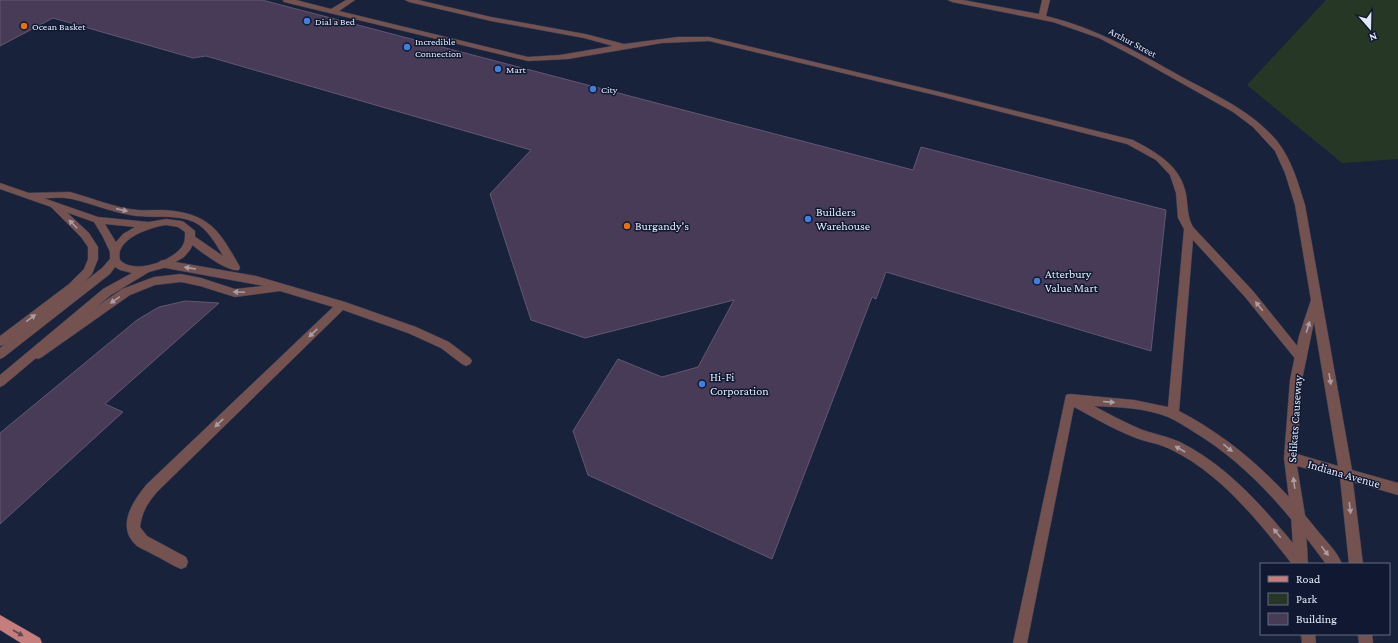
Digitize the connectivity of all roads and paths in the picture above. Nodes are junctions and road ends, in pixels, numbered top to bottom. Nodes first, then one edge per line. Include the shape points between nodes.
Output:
1 (287, 0) edge
2 (351, 0) edge
3 (409, 0) edge
4 (952, 0) edge
5 (1046, 0) edge
6 (334, 11) junction
7 (1042, 18) junction
8 (626, 47) junction
9 (1280, 152) joint
10 (0, 186) edge
11 (29, 196) junction
12 (54, 205) junction
13 (97, 220) junction
14 (149, 225) junction
15 (1189, 229) junction
16 (190, 238) junction
17 (115, 257) junction
18 (164, 264) junction
19 (235, 267) junction
20 (150, 269) junction
21 (256, 280) junction
22 (277, 287) junction
23 (1316, 299) junction
24 (341, 305) junction
25 (0, 342) edge
26 (0, 354) edge
27 (1300, 358) junction
28 (466, 362) dead end
29 (4, 379) edge
30 (1070, 399) junction
31 (1173, 414) junction
32 (1290, 458) junction
33 (1346, 475) junction
34 (1398, 489) edge
35 (1298, 515) junction
36 (181, 562) dead end
37 (1300, 563) edge
38 (1301, 563) edge
39 (1334, 563) edge
40 (1356, 563) edge
41 (0, 622) edge
42 (36, 643) edge
43 (1020, 643) edge

1 - 6 street
2 - 6 street
3 - 8 street via 491,19 585,36
4 - 7 street, Arthur Street
5 - 7 street
6 - 8 street via 533,60 562,58
7 - 9 street, Arthur Street via 1100,36 1199,89 1252,122
8 - 15 street via 682,38 709,39 1130,142 1159,158 1174,174 1181,193 1183,218
9 - 23 street, Selikats Causeway via 1300,205
10 - 11 street
11 - 12 street
11 -> 19 street via 70,194 121,210 174,214 196,219 206,225 221,243
12 - 13 street
25 -> 12 street via 74,287 88,271 93,259 94,247
13 - 14 street
13 - 17 street via 108,236
14 - 16 street via 177,222 188,228
14 - 17 street via 129,235 119,244
27 -> 15 street via 1249,294
15 - 31 street
16 - 18 street via 185,250
16 - 19 street
17 - 20 street via 119,266 127,269
17 - 26 street via 106,271
18 - 20 street
21 -> 18 street
19 - 21 street
20 - 29 street via 107,292
21 - 22 street
22 - 24 street
22 -> 29 street via 235,293 181,278 154,281 126,292
27 -> 23 street, Selikats Causeway
23 -> 33 street, Selikats Causeway
24 - 28 street via 412,330 445,345
24 -> 36 street via 152,488 139,504 134,516 133,529 142,541
27 - 32 street, Selikats Causeway
30 -> 31 street via 1135,404
37 -> 30 street via 1247,499 1202,462 1174,446 1130,430
30 - 43 street
31 -> 35 street via 1220,441 1259,473
32 - 33 street, Indiana Avenue
35 -> 32 street, Selikats Causeway
33 - 34 street, Indiana Avenue
33 -> 40 street, Selikats Causeway
35 - 38 street, Selikats Causeway
35 -> 39 street
41 -> 42 main road

